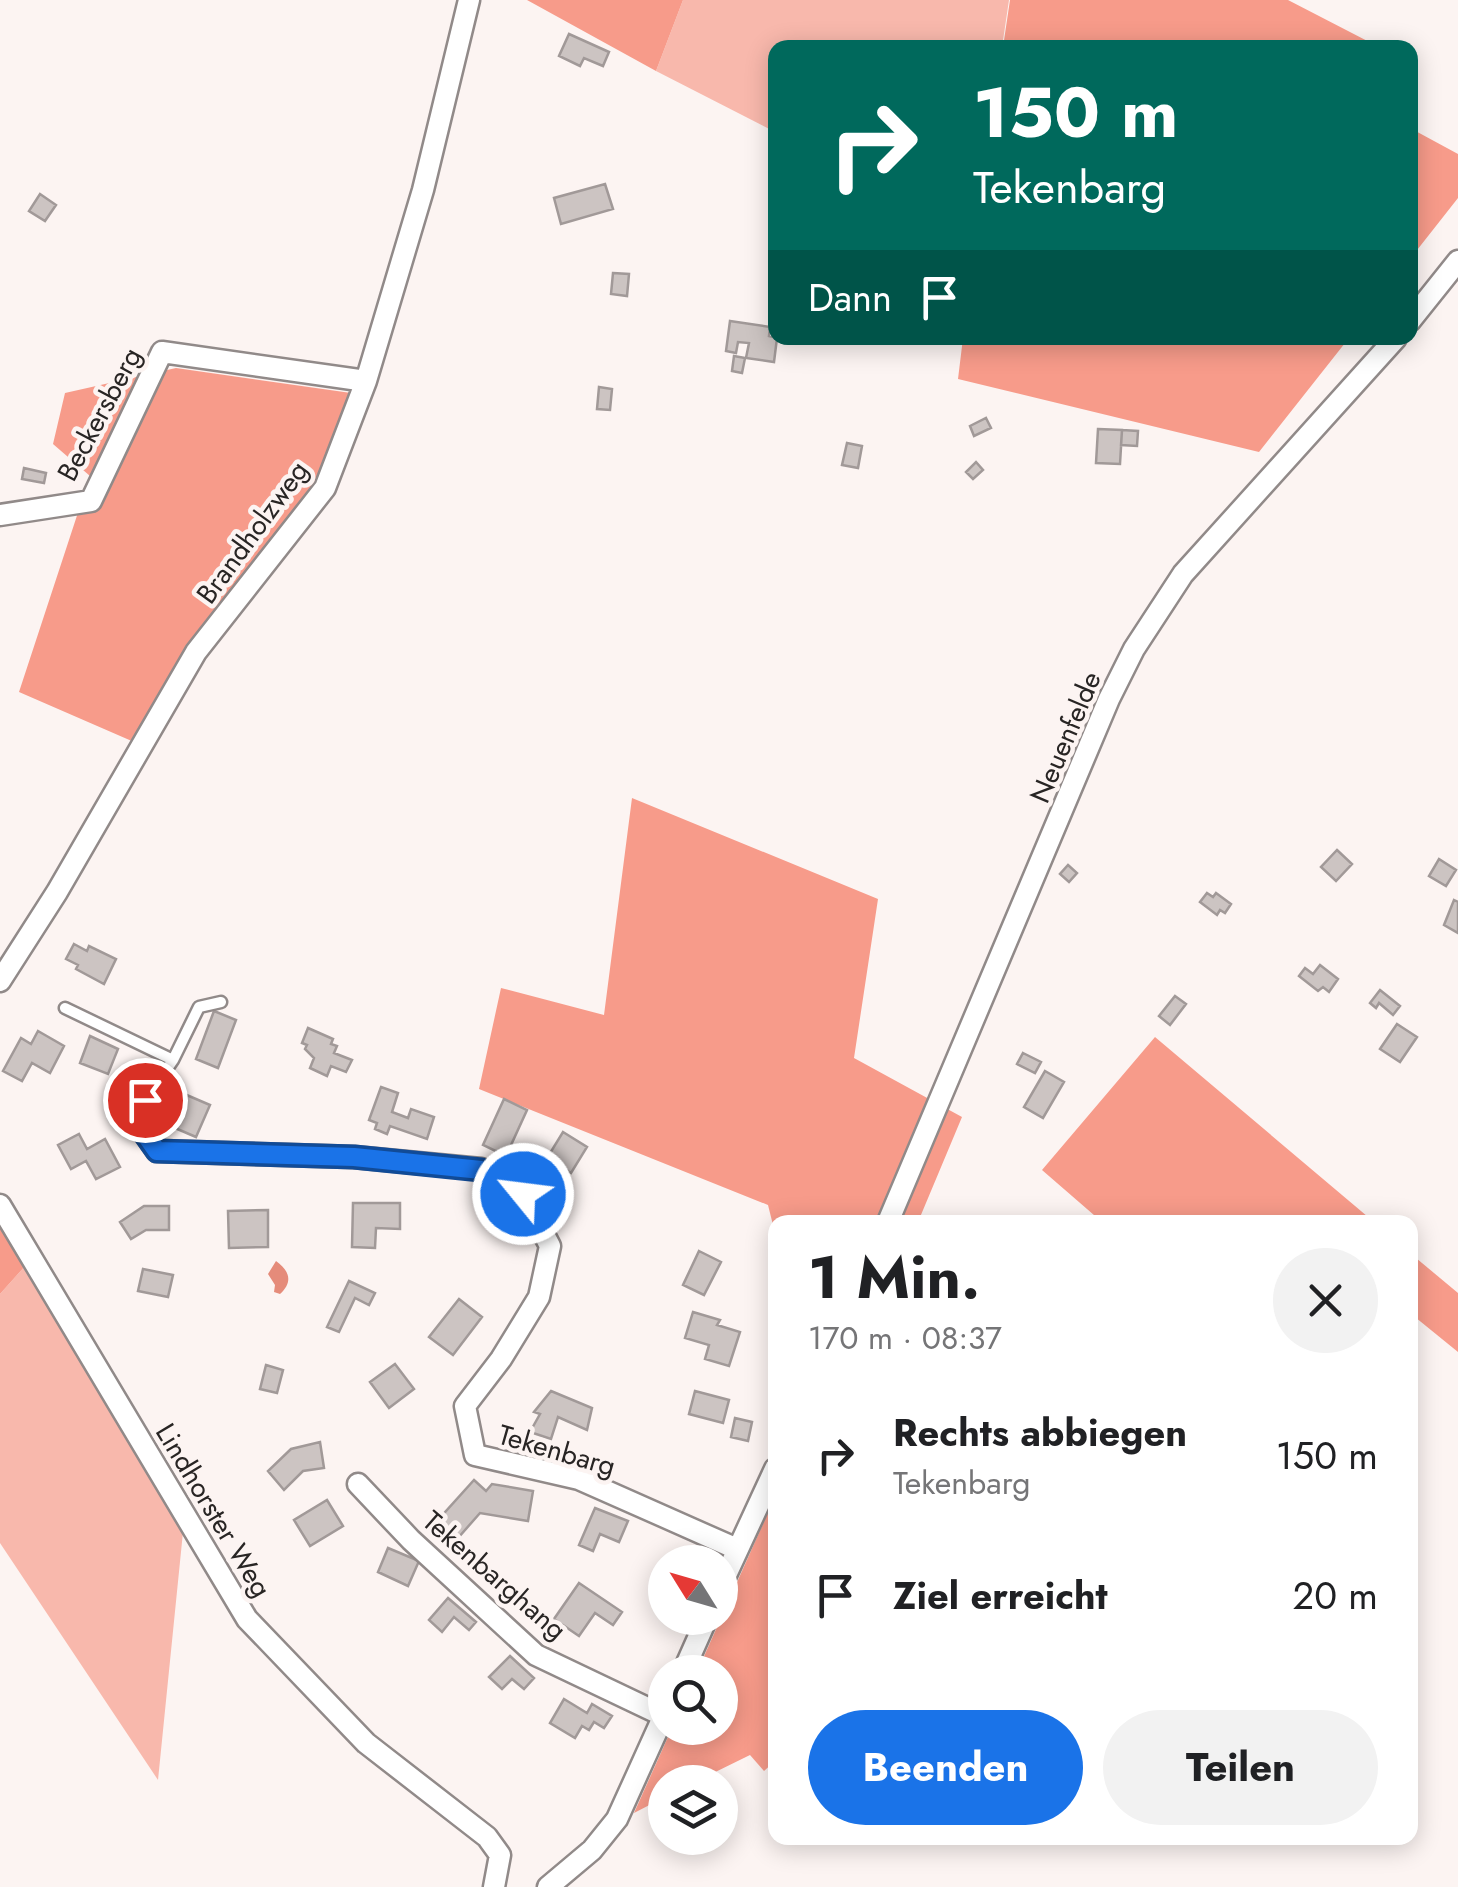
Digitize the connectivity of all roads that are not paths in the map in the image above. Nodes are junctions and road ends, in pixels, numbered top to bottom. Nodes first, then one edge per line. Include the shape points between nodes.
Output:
1 (469, 0) edge
2 (1458, 261) edge
3 (1418, 311) edge
4 (1390, 345) edge
5 (366, 381) junction
6 (0, 515) edge
7 (0, 982) edge
8 (221, 1002) dead end
9 (65, 1008) dead end
10 (173, 1060) junction
11 (145, 1100) joint
12 (0, 1206) edge
13 (891, 1215) edge
14 (358, 1484) dead end
15 (768, 1484) edge
16 (728, 1545) edge
17 (738, 1547) edge
18 (648, 1707) edge
19 (650, 1745) edge
20 (494, 1887) edge
21 (548, 1887) edge

1 - 5 street, Brandholzweg via 423,190
2 - 3 street
4 - 13 street, Neuenfelde via 1183,574 1134,649
5 - 6 street, Beckersberg via 162,352 91,500
5 - 7 street, Brandholzweg via 325,488 196,652
8 - 10 lane via 198,1007
9 - 10 lane
10 - 11 lane
11 - 16 street, Tekenbarg via 138,1124 157,1151 354,1157 481,1170 523,1194 550,1246 539,1297 465,1406 475,1455 579,1479
12 - 20 street, Lindhorster Weg via 247,1619 366,1743 487,1837 500,1855
14 - 18 street, Tekenbarghang via 536,1655
15 - 17 street
19 - 21 street via 617,1818

